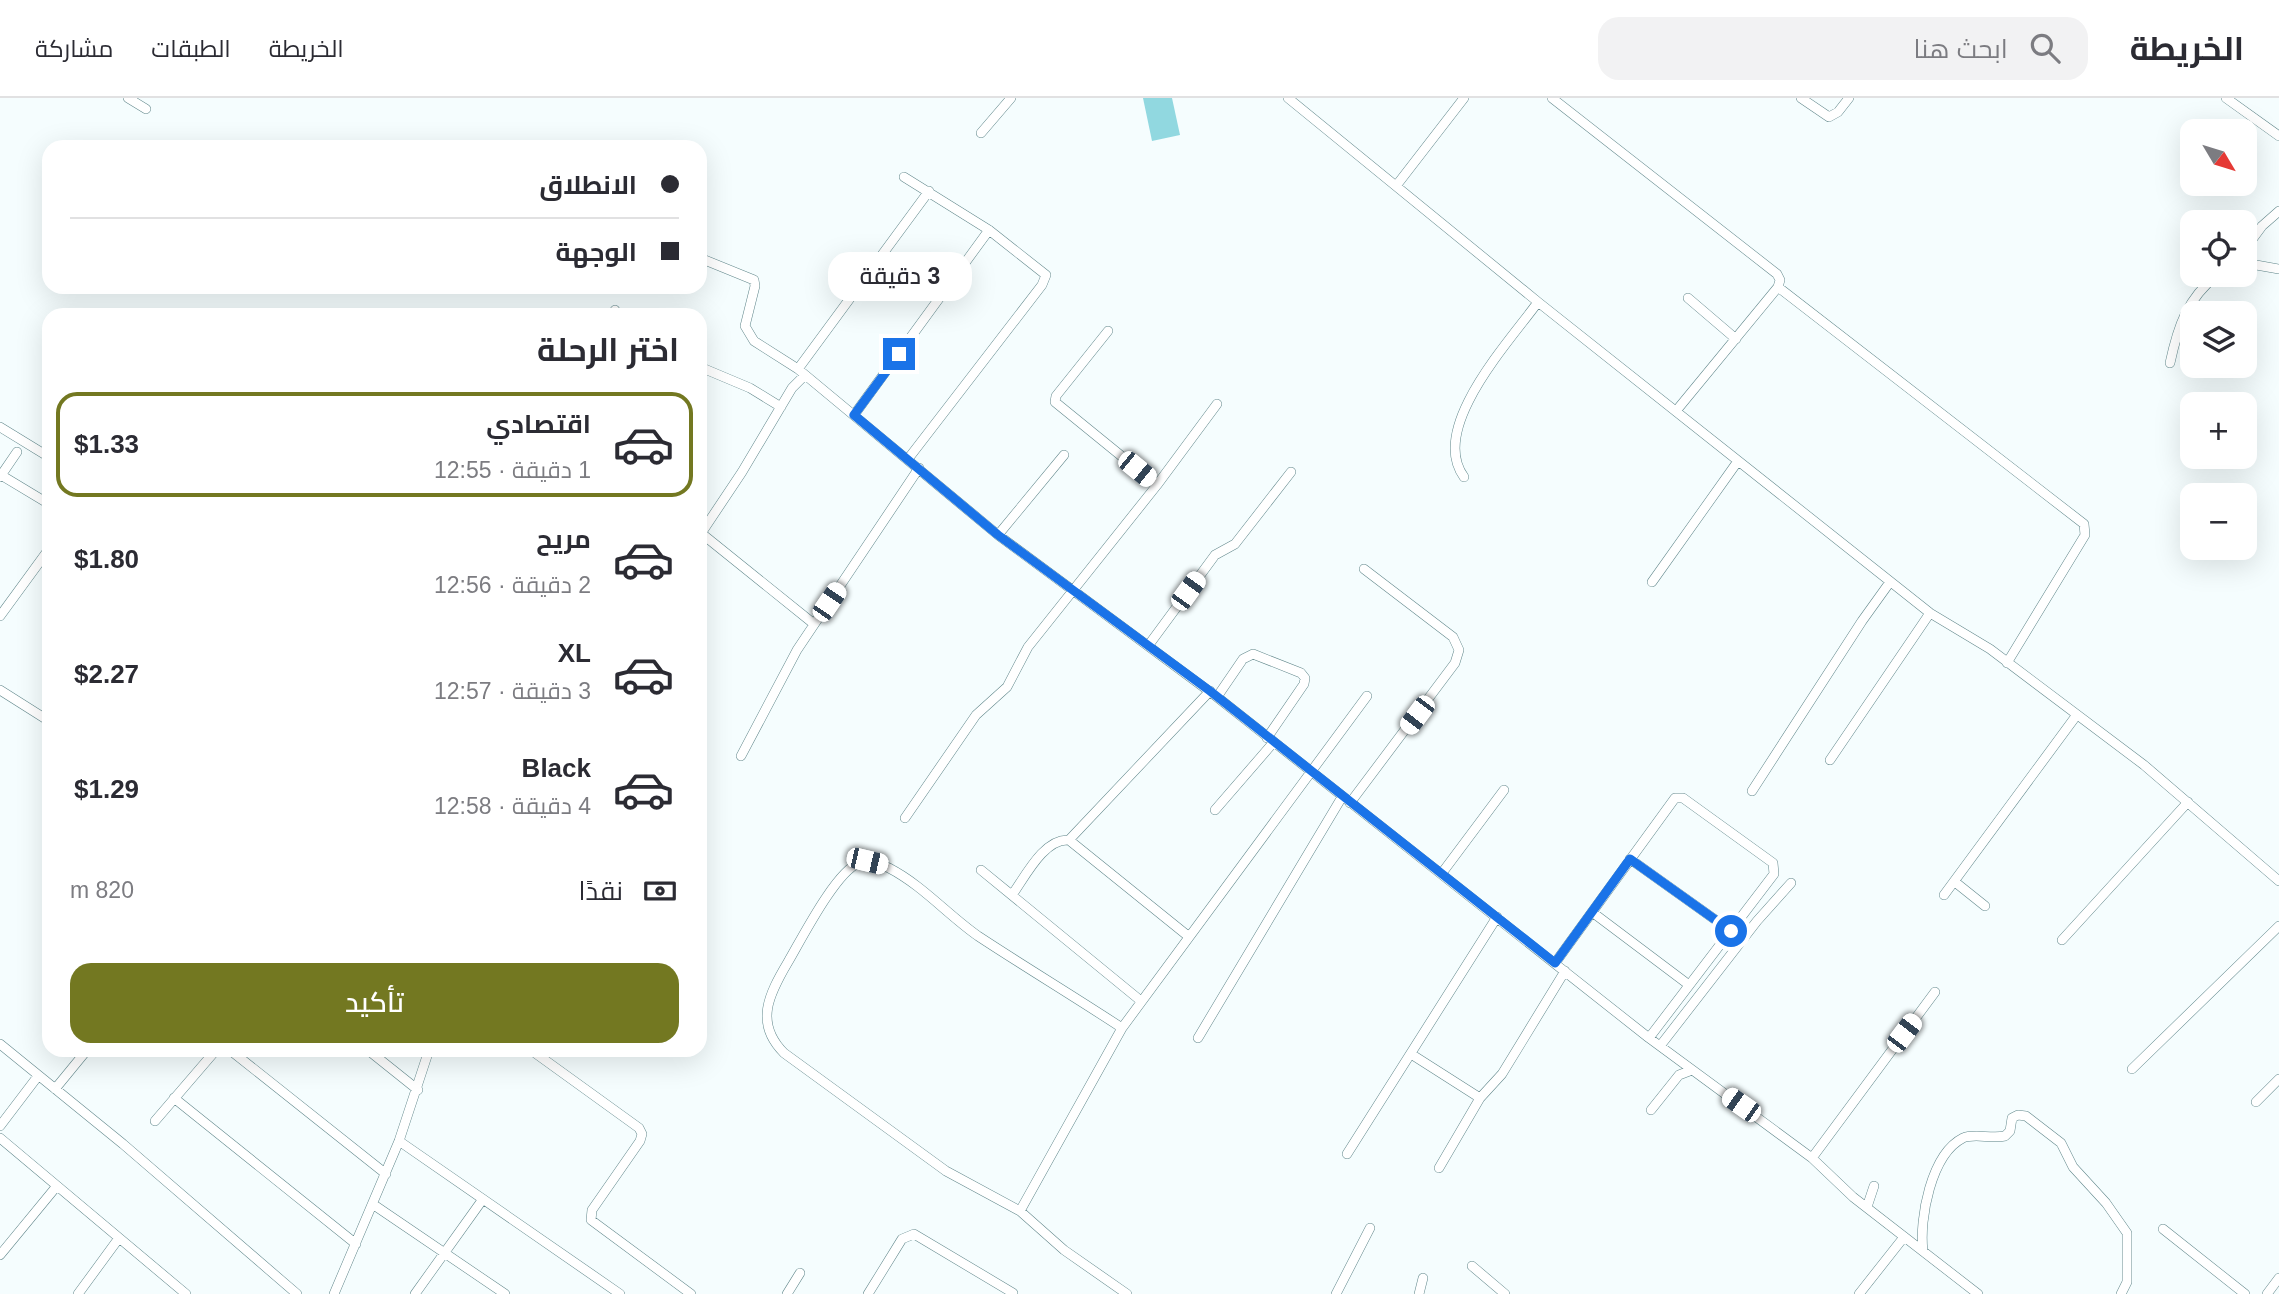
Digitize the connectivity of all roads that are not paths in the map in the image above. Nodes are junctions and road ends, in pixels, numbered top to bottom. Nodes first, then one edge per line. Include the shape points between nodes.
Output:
1 (128, 98) edge
2 (1011, 98) edge
3 (1288, 98) edge
4 (1464, 98) edge
5 (1552, 98) edge
6 (1801, 98) edge
7 (1849, 98) edge
8 (2226, 98) edge
9 (146, 109) dead end
10 (981, 133) dead end
11 (2279, 136) edge
12 (904, 177) dead end
13 (1396, 186) junction
14 (929, 191) junction
15 (2279, 211) edge
16 (989, 230) junction
17 (2257, 233) edge
18 (707, 261) edge
19 (2257, 265) edge
20 (2279, 269) edge
21 (1778, 287) junction
22 (2204, 287) edge
23 (1688, 298) dead end
24 (1538, 302) junction
25 (1108, 331) dead end
26 (1736, 339) junction
27 (2170, 363) dead end
28 (707, 370) edge
29 (801, 372) junction
30 (1217, 404) dead end
31 (780, 407) junction
32 (1676, 411) junction
33 (854, 415) junction
34 (0, 427) edge
35 (18, 452) dead end
36 (42, 453) edge
37 (1064, 455) dead end
38 (908, 459) junction
39 (1738, 461) junction
40 (919, 468) junction
41 (1291, 472) dead end
42 (1, 476) edge
43 (1464, 477) dead end
44 (1157, 485) junction
45 (42, 500) edge
46 (707, 525) edge
47 (998, 535) junction
48 (707, 539) edge
49 (42, 559) edge
50 (1364, 569) dead end
51 (1652, 582) dead end
52 (1890, 582) junction
53 (1072, 590) junction
54 (1930, 613) junction
55 (0, 616) edge
56 (814, 624) junction
57 (1148, 646) junction
58 (2007, 663) junction
59 (0, 690) edge
60 (1213, 694) junction
61 (1367, 696) dead end
62 (2076, 716) junction
63 (42, 717) edge
64 (1270, 740) junction
65 (741, 756) dead end
66 (1830, 760) dead end
67 (1310, 772) junction
68 (1504, 790) dead end
69 (1752, 791) dead end
70 (1346, 800) junction
71 (2188, 802) junction
72 (1215, 810) dead end
73 (905, 818) dead end
74 (1069, 840) junction
75 (1630, 859) junction
76 (981, 870) dead end
77 (1442, 873) junction
78 (2279, 881) edge
79 (1955, 882) junction
80 (1791, 883) dead end
81 (1012, 895) junction
82 (1944, 895) dead end
83 (1986, 906) dead end
84 (1592, 912) junction
85 (1497, 917) junction
86 (2279, 926) edge
87 (1731, 931) junction
88 (1188, 936) junction
89 (2062, 940) dead end
90 (1555, 963) junction
91 (1565, 971) junction
92 (1689, 985) junction
93 (1935, 992) dead end
94 (1141, 1001) junction
95 (1122, 1028) junction
96 (1198, 1038) dead end
97 (1649, 1038) junction
98 (0, 1044) edge
99 (1660, 1046) junction
100 (1411, 1054) junction
101 (81, 1057) edge
102 (210, 1057) edge
103 (239, 1057) edge
104 (377, 1057) edge
105 (427, 1057) edge
106 (544, 1057) edge
107 (2132, 1069) dead end
108 (1692, 1070) junction
109 (38, 1076) junction
110 (2279, 1079) edge
111 (55, 1089) junction
112 (418, 1090) junction
113 (174, 1098) junction
114 (1480, 1098) junction
115 (2256, 1102) dead end
116 (1651, 1110) dead end
117 (155, 1121) dead end
118 (0, 1126) edge
119 (0, 1138) edge
120 (399, 1141) junction
121 (1347, 1154) dead end
122 (1812, 1158) junction
123 (1439, 1168) dead end
124 (386, 1174) junction
125 (1874, 1186) dead end
126 (56, 1187) junction
127 (483, 1199) junction
128 (374, 1205) junction
129 (1867, 1207) junction
130 (1020, 1211) junction
131 (1370, 1228) dead end
132 (2163, 1229) dead end
133 (1904, 1237) junction
134 (119, 1238) junction
135 (356, 1244) junction
136 (444, 1251) junction
137 (1923, 1251) junction
138 (0, 1255) edge
139 (1472, 1266) dead end
140 (800, 1273) dead end
141 (2279, 1278) edge
142 (1423, 1279) dead end
143 (1013, 1293) edge
144 (78, 1294) edge
145 (186, 1294) edge
146 (297, 1294) edge
147 (334, 1294) edge
148 (415, 1294) edge
149 (505, 1294) edge
150 (620, 1294) edge
151 (691, 1294) edge
152 (787, 1294) edge
153 (868, 1294) edge
154 (1127, 1294) edge
155 (1336, 1294) edge
156 (1419, 1294) edge
157 (1505, 1294) edge
158 (1859, 1294) edge
159 (1978, 1294) edge
160 (2121, 1294) edge
161 (2245, 1294) edge
162 (2267, 1294) edge

1 - 9 street
2 - 10 street
3 - 13 street
4 - 13 street
5 - 21 street via 1777,274
6 - 7 street via 1829,117
8 - 11 street
12 - 14 street
13 - 24 street
14 - 16 street
14 - 29 street
15 - 17 street
16 - 33 street
16 - 38 street via 1044,271 1045,280
18 - 29 street via 754,280 744,326 754,341
19 - 20 street
21 - 26 street
21 - 58 street via 2084,524 2085,535
22 - 27 street via 2178,325
23 - 26 street
24 - 32 street
24 - 43 street via 1510,337 1460,419 1454,450
25 - 44 street via 1055,402
26 - 32 street
28 - 31 street
29 - 31 street
29 - 33 street
30 - 44 street
31 - 46 street
32 - 39 street
33 - 38 street
34 - 36 street
35 - 42 street
37 - 47 street
38 - 40 street
39 - 51 street
39 - 52 street
40 - 47 street
40 - 56 street
41 - 57 street via 1235,544 1215,555
42 - 45 street
44 - 53 street
47 - 53 street
48 - 56 street
49 - 55 street
50 - 70 street via 1453,637 1459,650 1455,663
52 - 54 street
52 - 69 street
53 - 57 street
53 - 73 street via 1028,647 1007,687 976,715
54 - 58 street
54 - 66 street
56 - 65 street
57 - 60 street
58 - 62 street
59 - 63 street
60 - 64 street
60 - 64 street via 1243,659 1253,654 1301,673 1304,684
60 - 74 street
61 - 67 street
62 - 71 street
62 - 79 street
64 - 67 street
64 - 72 street
67 - 70 street
67 - 88 street
68 - 77 street
70 - 77 street
70 - 96 street
71 - 78 street
71 - 89 street
74 - 81 street via 1049,846
74 - 88 street
75 - 84 street
75 - 87 street
75 - 87 street via 1673,799 1682,798 1775,865 1774,874
76 - 81 street
77 - 85 street
79 - 82 street
79 - 83 street
80 - 99 street
81 - 94 street
84 - 90 street
84 - 92 street
85 - 90 street
85 - 100 street
86 - 107 street
87 - 92 street
88 - 94 street
90 - 91 street
91 - 97 street
91 - 114 street via 1502,1074
92 - 97 street
93 - 122 street
94 - 95 street
95 - 130 street
95 - 130 street via 978,935 892,869 867,861 845,873 787,965 766,1016 776,1045 946,1171
97 - 99 street
98 - 109 street
99 - 108 street
100 - 114 street
100 - 121 street
101 - 111 street
102 - 113 street
103 - 124 street
104 - 112 street
105 - 112 street
106 - 151 street via 642,1134 592,1210 591,1220
108 - 116 street via 1679,1075
108 - 122 street
109 - 111 street
109 - 118 street
110 - 115 street
111 - 146 street
112 - 120 street
113 - 117 street
113 - 135 street
114 - 123 street
119 - 126 street
120 - 124 street
120 - 127 street
122 - 129 street
124 - 128 street
125 - 129 street
126 - 134 street
126 - 138 street
127 - 136 street
127 - 150 street
128 - 135 street
128 - 136 street
129 - 133 street
130 - 154 street via 1064,1250
131 - 155 street
132 - 161 street
133 - 137 street
133 - 158 street
134 - 144 street
134 - 145 street
135 - 147 street
136 - 148 street
136 - 149 street
137 - 159 street
137 - 160 street via 1922,1218 1930,1187 1948,1152 1965,1137 2005,1136 2012,1118 2026,1116 2061,1143 2073,1167 2127,1233 2127,1282
139 - 157 street
140 - 152 street
141 - 162 street
142 - 156 street
143 - 153 street via 914,1234 902,1238

